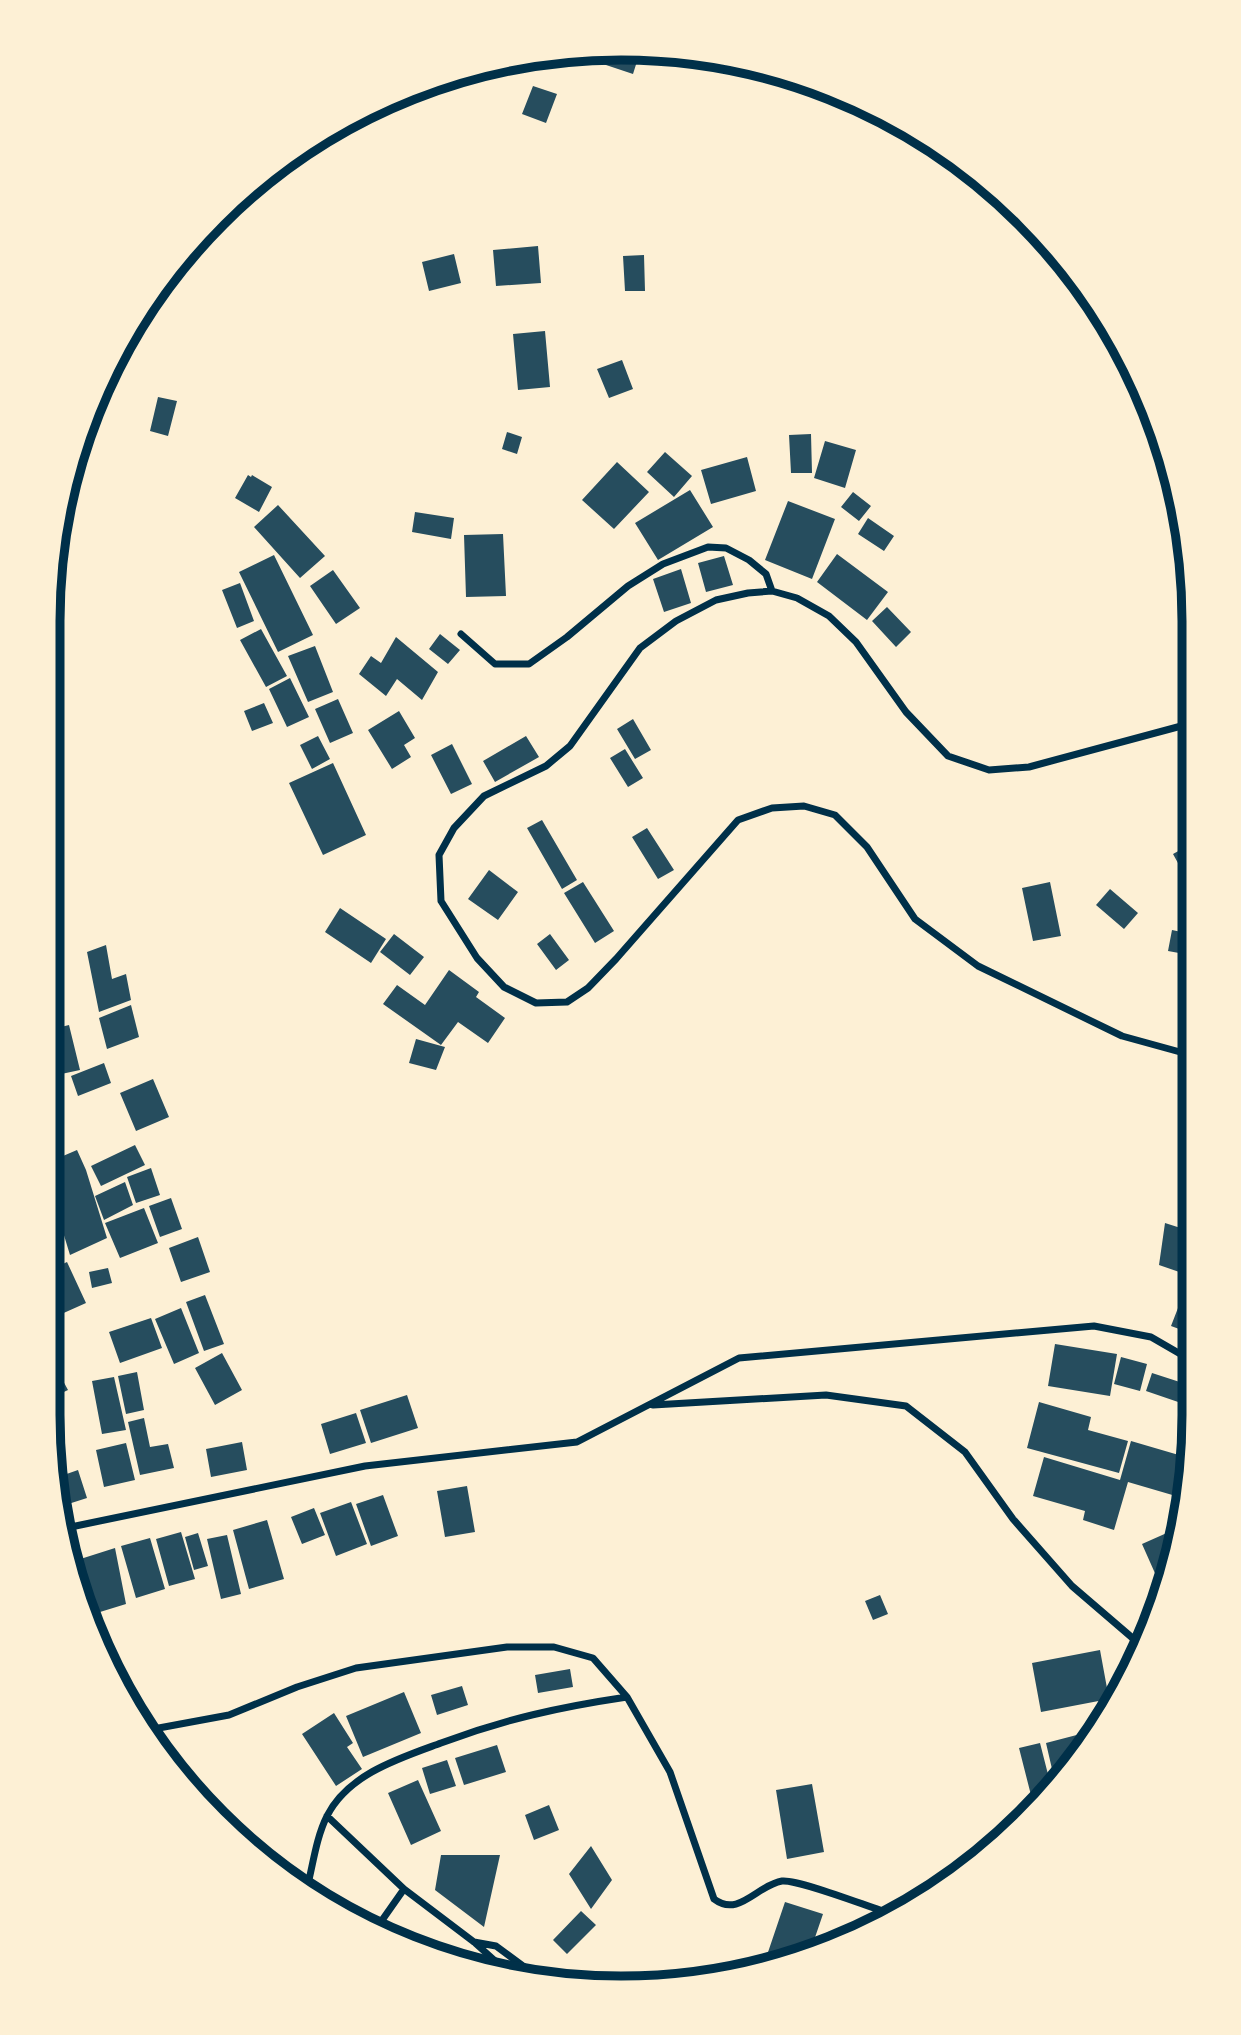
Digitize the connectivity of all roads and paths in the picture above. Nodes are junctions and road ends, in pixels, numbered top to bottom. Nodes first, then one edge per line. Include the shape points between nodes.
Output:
1 (772, 591) junction
2 (461, 634) dead end
3 (1182, 726) edge
4 (1182, 1053) edge
5 (1182, 1355) edge
6 (649, 1405) junction
7 (71, 1527) edge
8 (1134, 1640) edge
9 (627, 1698) junction
10 (156, 1729) edge
11 (327, 1816) junction
12 (309, 1881) edge
13 (404, 1889) junction
14 (882, 1911) edge
15 (380, 1922) edge
16 (474, 1942) junction
17 (495, 1961) edge
18 (526, 1968) edge

1 - 2 street via 766,574 749,560 726,548 708,548 663,564 628,586 529,664 495,664
1 - 3 street via 797,598 829,616 856,642 906,712 948,756 989,770 1029,767
1 - 4 street via 716,600 676,621 640,648 570,746 546,766 484,796 454,828 439,855 441,901 477,958 504,987 536,1003 567,1002 616,959 737,820 772,808 804,806 835,815 867,847 915,919 978,966 1122,1036
5 - 6 street via 1151,1337 1094,1325 739,1358
6 - 7 street via 577,1442 365,1466
6 - 8 street via 826,1395 906,1406 965,1452 1013,1519 1072,1586
9 - 10 street via 593,1658 554,1647 507,1647 356,1668 229,1715
9 - 11 street via 522,1716 401,1756 346,1791
9 - 14 street via 670,1772 714,1899 736,1906 783,1881
11 - 12 street
11 - 13 street
13 - 15 street
13 - 16 street
16 - 17 street
16 - 18 street via 496,1946

